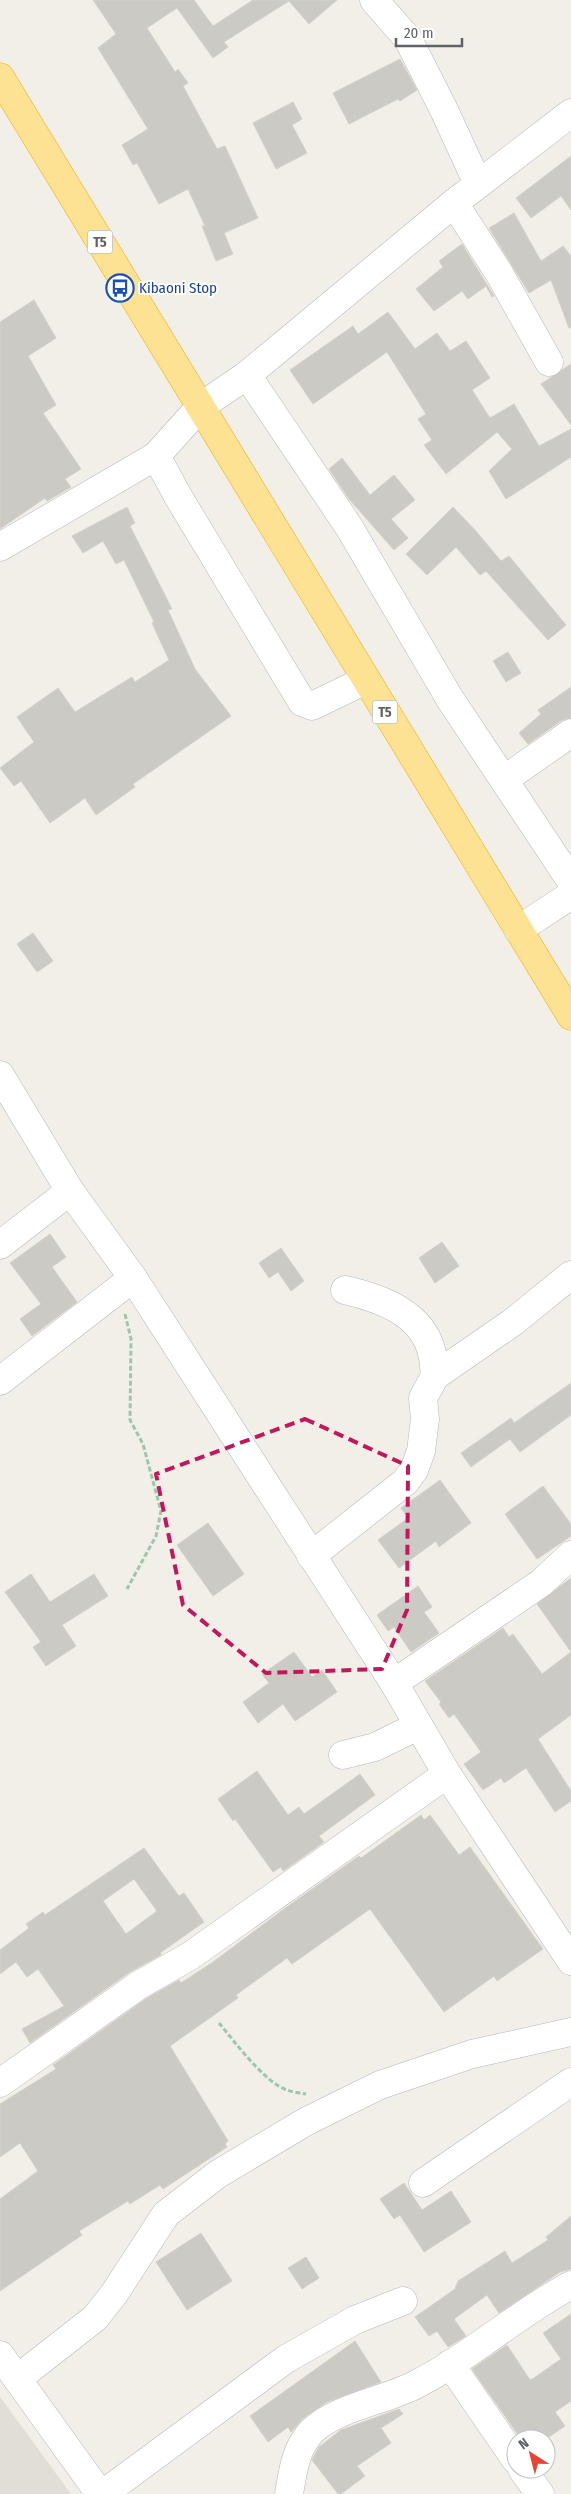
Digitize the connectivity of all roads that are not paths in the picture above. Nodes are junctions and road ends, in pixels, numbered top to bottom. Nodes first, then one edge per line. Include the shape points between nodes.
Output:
1 (374, 0) edge
2 (0, 77) edge
3 (571, 113) edge
4 (478, 184) junction
5 (454, 203) junction
6 (549, 362) dead end
7 (247, 375) junction
8 (200, 408) junction
9 (156, 456) junction
10 (0, 547) edge
11 (366, 680) junction
12 (571, 733) edge
13 (505, 780) junction
14 (571, 880) edge
15 (571, 895) edge
16 (518, 930) junction
17 (571, 1016) edge
18 (0, 1075) edge
19 (70, 1190) junction
20 (0, 1245) edge
21 (571, 1275) edge
22 (126, 1284) junction
23 (345, 1290) dead end
24 (435, 1376) junction
25 (0, 1382) edge
26 (571, 1555) edge
27 (311, 1556) junction
28 (394, 1683) junction
29 (418, 1726) junction
30 (343, 1755) dead end
31 (448, 1774) junction
32 (571, 1961) edge
33 (571, 2032) edge
34 (571, 2082) edge
35 (0, 2083) edge
36 (423, 2183) dead end
37 (571, 2284) edge
38 (403, 2301) dead end
39 (0, 2355) edge
40 (450, 2364) junction
41 (17, 2379) junction
42 (506, 2445) edge
43 (529, 2479) edge
44 (102, 2494) edge
45 (289, 2494) edge
46 (540, 2494) edge

1 - 4 street via 408,39
2 - 8 highway, T5
3 - 4 street
4 - 5 street
5 - 6 street via 499,273
5 - 7 street
7 - 8 street
7 - 13 street via 349,527 450,699
8 - 9 street
8 - 11 highway, T5
9 - 10 street
9 - 11 street via 302,702 312,706
11 - 16 highway, T5
12 - 13 street
13 - 14 street
15 - 16 street
16 - 17 highway, T5
18 - 19 street
19 - 20 street
19 - 22 street
21 - 24 street via 513,1322
22 - 25 street
22 - 27 street
23 - 24 street via 372,1296 404,1312 421,1329 432,1351
24 - 27 street via 423,1398 425,1418 421,1451 414,1470 405,1482
26 - 28 street via 541,1583
27 - 28 street
28 - 29 street
29 - 30 street via 375,1747
29 - 31 street
31 - 32 street
31 - 35 street via 190,1956 140,1985
33 - 41 street via 472,2054 380,2086 307,2121 218,2174 166,2214 95,2318
34 - 36 street
37 - 40 street
38 - 44 street via 355,2320 286,2359
39 - 41 street
40 - 42 street
40 - 45 street via 414,2386 334,2416 313,2430 302,2443 294,2463
41 - 44 street
43 - 46 street

